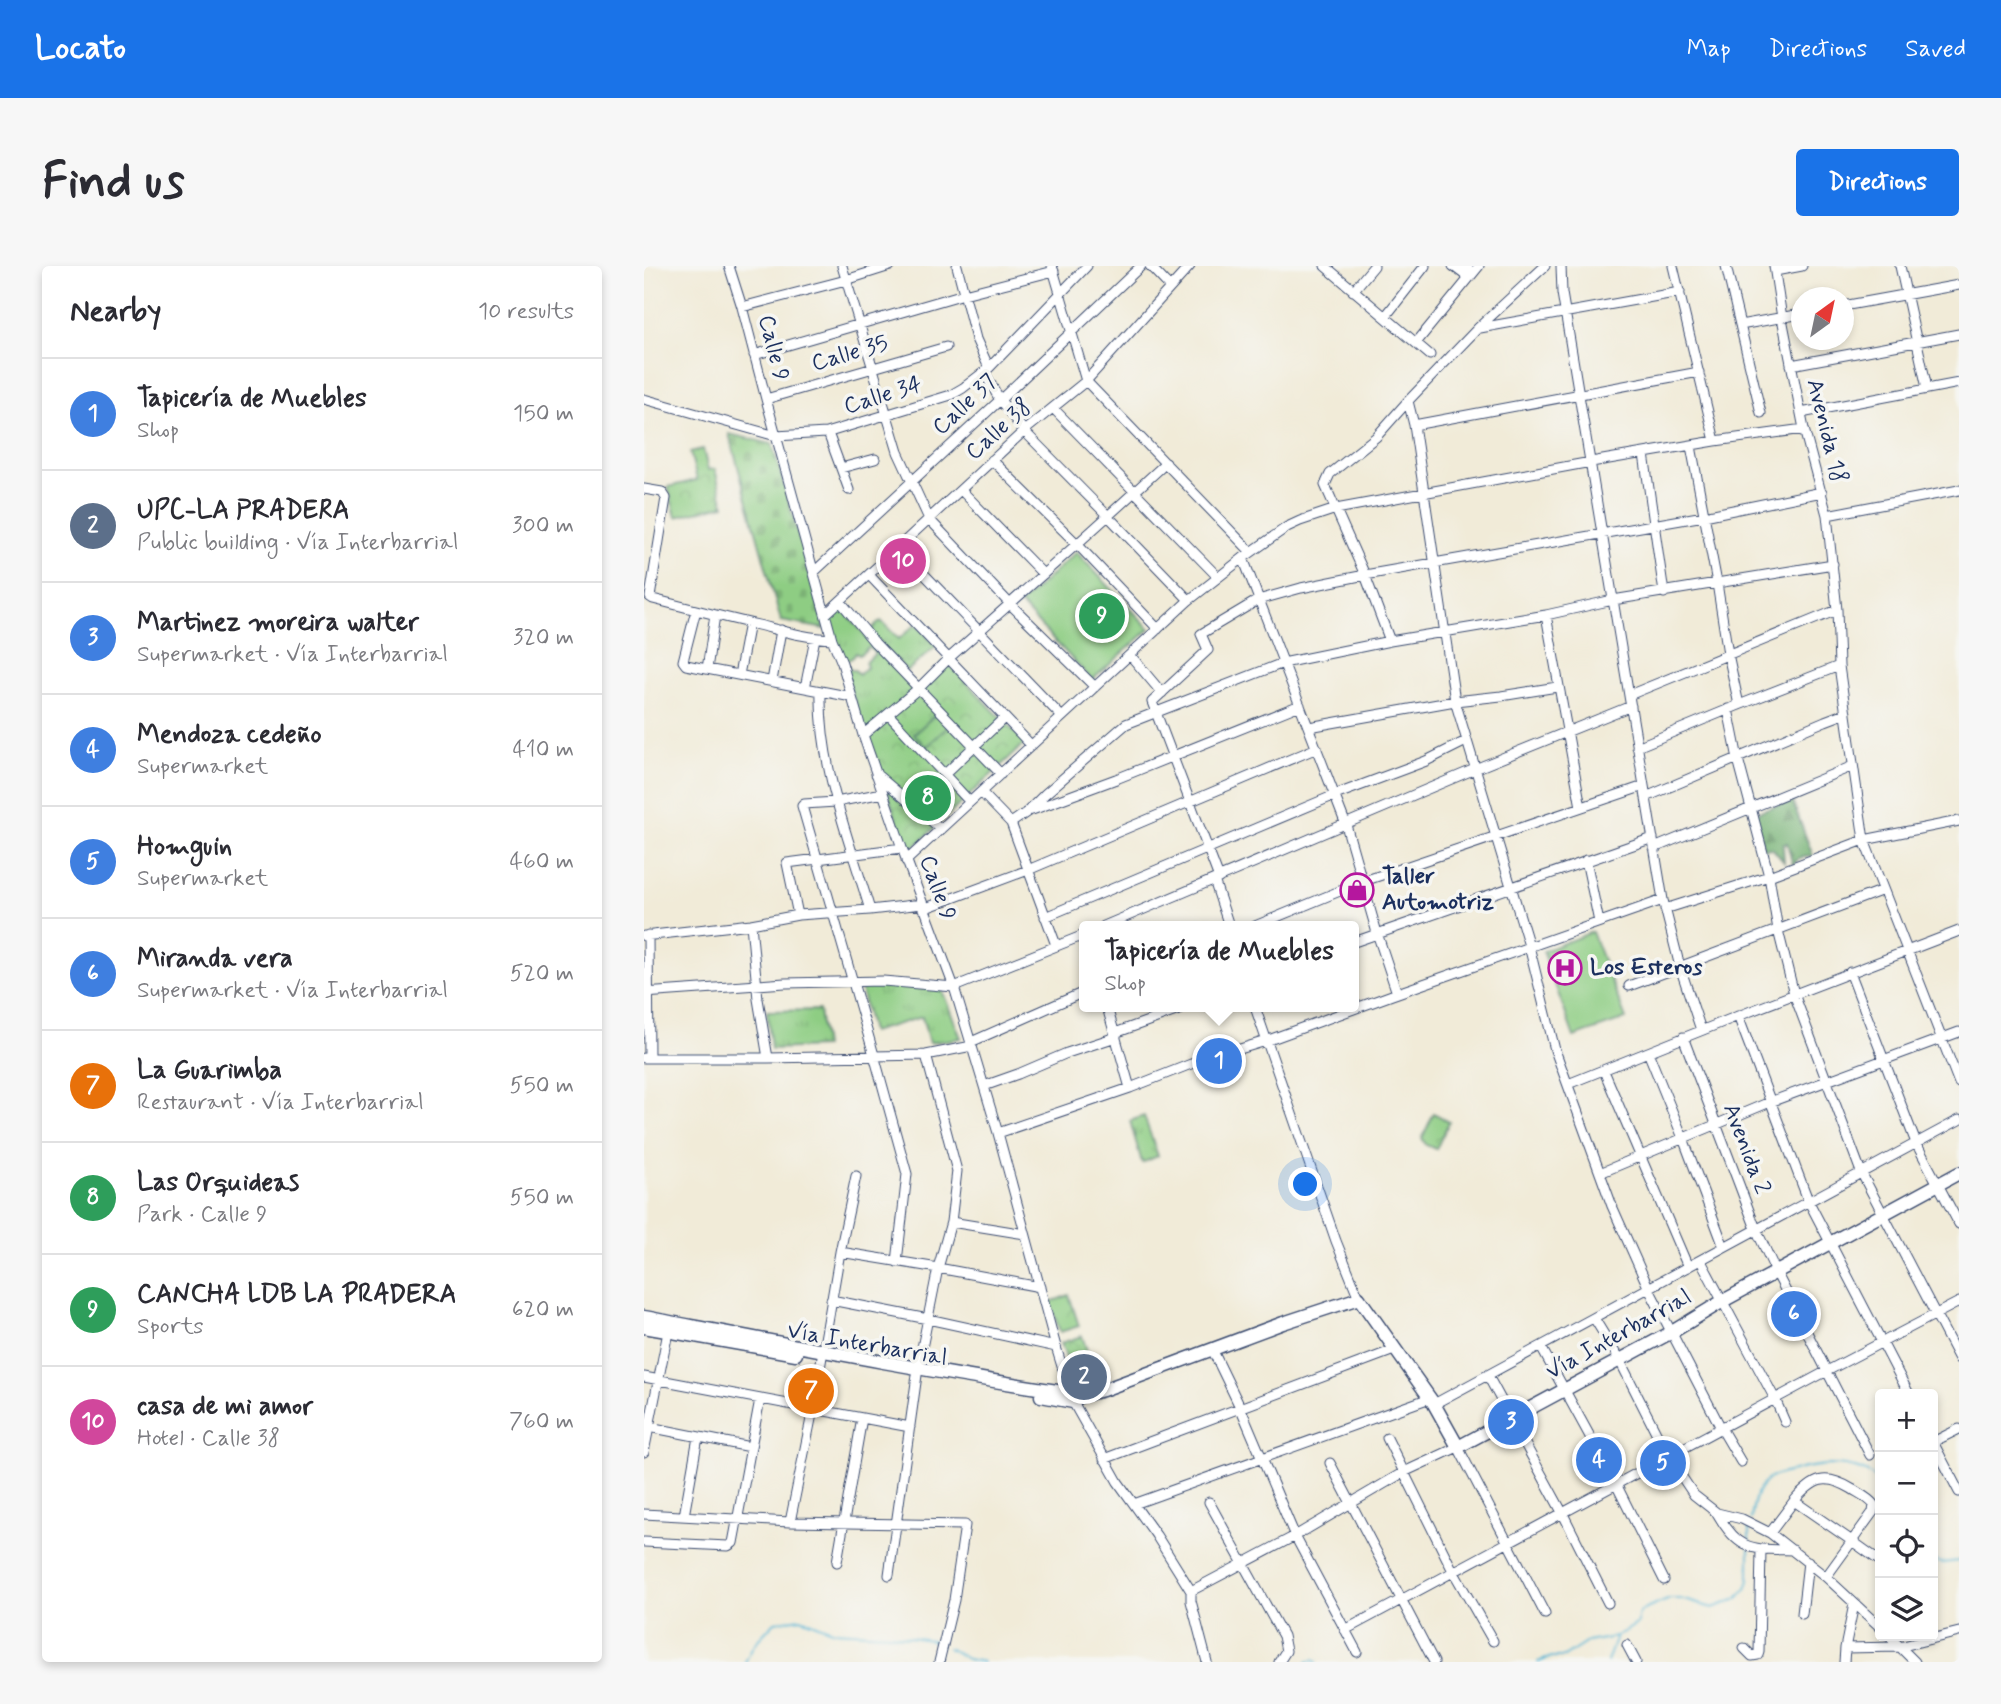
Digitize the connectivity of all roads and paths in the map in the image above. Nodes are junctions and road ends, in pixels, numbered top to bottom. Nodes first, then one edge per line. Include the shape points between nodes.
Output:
1 (729, 266) edge
2 (842, 266) edge
3 (890, 266) edge
4 (957, 266) edge
5 (1087, 266) edge
6 (1140, 266) edge
7 (1150, 266) edge
8 (1190, 266) edge
9 (1325, 266) edge
10 (1374, 266) edge
11 (1425, 266) edge
12 (1453, 266) edge
13 (1465, 266) edge
14 (1545, 266) edge
15 (1561, 266) edge
16 (1674, 266) edge
17 (1726, 266) edge
18 (1802, 266) edge
19 (1900, 266) edge
20 (1053, 268) edge
21 (1774, 269) edge
22 (1474, 272) edge
23 (846, 280) junction
24 (1959, 285) edge
25 (1170, 287) junction
26 (1353, 291) junction
27 (1680, 292) junction
28 (964, 294) junction
29 (1060, 295) junction
30 (1907, 295) junction
31 (1854, 304) edge
32 (743, 307) junction
33 (1566, 313) junction
34 (1791, 316) edge
35 (1385, 317) junction
36 (1782, 318) junction
37 (861, 324) junction
38 (1741, 325) junction
39 (1478, 328) junction
40 (1071, 332) junction
41 (1959, 334) edge
42 (1918, 342) junction
43 (1416, 343) junction
44 (946, 347) dead end
45 (754, 355) junction
46 (1430, 355) dead end
47 (1791, 365) junction
48 (873, 367) junction
49 (987, 370) junction
50 (1699, 372) junction
51 (1086, 380) junction
52 (1959, 384) edge
53 (1927, 388) junction
54 (1580, 393) junction
55 (644, 399) edge
56 (766, 399) junction
57 (1000, 400) junction
58 (1408, 401) junction
59 (1053, 408) junction
60 (1761, 413) dead end
61 (1801, 413) junction
62 (888, 415) junction
63 (1413, 425) junction
64 (1804, 429) junction
65 (1024, 431) junction
66 (828, 433) junction
67 (776, 436) junction
68 (1715, 441) junction
69 (1691, 446) junction
70 (1644, 454) junction
71 (875, 459) dead end
72 (992, 460) junction
73 (1591, 462) junction
74 (1166, 463) junction
75 (841, 468) junction
76 (911, 481) junction
77 (644, 489) edge
78 (849, 490) dead end
79 (961, 490) junction
80 (1959, 490) edge
81 (1135, 491) junction
82 (1822, 492) junction
83 (1423, 494) junction
84 (1336, 509) junction
85 (1827, 515) junction
86 (1108, 516) junction
87 (1704, 516) junction
88 (929, 519) junction
89 (1654, 523) junction
90 (1602, 532) junction
91 (1077, 544) junction
92 (899, 548) junction
93 (1247, 555) junction
94 (1434, 564) junction
95 (1833, 564) junction
96 (814, 572) junction
97 (1043, 574) junction
98 (1365, 575) junction
99 (870, 576) junction
100 (1218, 577) junction
101 (1717, 583) junction
102 (1664, 593) junction
103 (1189, 600) junction
104 (1258, 600) junction
105 (1613, 600) junction
106 (840, 601) junction
107 (1010, 604) junction
108 (696, 610) junction
109 (1837, 610) junction
110 (826, 614) junction
111 (715, 615) junction
112 (1546, 615) junction
113 (749, 623) junction
114 (1158, 629) junction
115 (781, 631) junction
116 (979, 632) junction
117 (1444, 633) junction
118 (815, 638) junction
119 (832, 639) junction
120 (1390, 641) junction
121 (1728, 654) junction
122 (1130, 655) junction
123 (948, 659) junction
124 (1283, 663) junction
125 (1839, 666) junction
126 (706, 669) junction
127 (739, 675) junction
128 (772, 681) junction
129 (1095, 687) junction
130 (1557, 687) junction
131 (805, 688) junction
132 (919, 688) junction
133 (821, 691) junction
134 (1162, 693) junction
135 (1629, 695) junction
136 (852, 697) junction
137 (1455, 701) junction
138 (1300, 705) junction
139 (1739, 705) junction
140 (1630, 706) junction
141 (1728, 709) junction
142 (1156, 712) junction
143 (1846, 713) junction
144 (888, 715) junction
145 (1062, 717) junction
146 (1004, 718) junction
147 (1309, 727) junction
148 (1566, 732) junction
149 (863, 735) junction
150 (1466, 741) junction
151 (1031, 745) junction
152 (975, 746) junction
153 (1637, 747) junction
154 (1317, 748) junction
155 (1173, 755) junction
156 (1738, 759) junction
157 (1853, 766) junction
158 (1475, 769) junction
159 (876, 774) junction
160 (945, 774) junction
161 (1001, 774) junction
162 (1644, 786) junction
163 (883, 793) junction
164 (982, 793) junction
165 (1335, 795) junction
166 (1646, 797) junction
167 (836, 802) junction
168 (1191, 802) junction
169 (970, 803) junction
170 (1581, 807) junction
171 (1751, 808) junction
172 (1027, 812) junction
173 (1959, 821) edge
174 (1011, 823) junction
175 (1346, 825) junction
176 (941, 829) junction
177 (1495, 837) junction
178 (1864, 840) junction
179 (1653, 843) junction
180 (902, 848) junction
181 (1209, 849) junction
182 (853, 855) junction
183 (817, 858) junction
184 (1586, 860) junction
185 (906, 861) junction
186 (1028, 870) junction
187 (1769, 876) junction
188 (1217, 879) junction
189 (1364, 881) junction
190 (1510, 887) junction
191 (1883, 890) junction
192 (1664, 905) junction
193 (922, 907) junction
194 (870, 910) junction
195 (833, 913) junction
196 (799, 915) junction
197 (1045, 917) junction
198 (1116, 921) edge
199 (1228, 921) edge
200 (1267, 921) edge
201 (1599, 922) junction
202 (751, 925) junction
203 (1778, 930) junction
204 (1959, 931) edge
205 (1377, 933) junction
206 (646, 935) edge
207 (1079, 937) edge
208 (1359, 940) edge
209 (1056, 945) junction
210 (1529, 946) junction
211 (1906, 951) junction
212 (1680, 967) junction
213 (1850, 972) junction
214 (853, 981) junction
215 (757, 985) junction
216 (1629, 986) dead end
217 (954, 988) junction
218 (647, 993) edge
219 (1397, 993) junction
220 (1079, 994) edge
221 (1794, 994) junction
222 (1359, 1007) edge
223 (1108, 1012) edge
224 (1174, 1012) edge
225 (1257, 1012) edge
226 (1345, 1012) edge
227 (1738, 1016) junction
228 (1701, 1030) junction
229 (1959, 1032) edge
230 (1115, 1035) junction
231 (1684, 1037) junction
232 (1941, 1038) junction
233 (1266, 1041) junction
234 (972, 1044) junction
235 (1648, 1052) junction
236 (874, 1055) junction
237 (926, 1055) junction
238 (647, 1058) edge
239 (768, 1058) junction
240 (1884, 1059) junction
241 (1604, 1071) junction
242 (1826, 1081) junction
243 (1959, 1083) edge
244 (1568, 1084) junction
245 (984, 1086) junction
246 (1130, 1088) junction
247 (1770, 1102) junction
248 (1959, 1120) edge
249 (1717, 1124) junction
250 (998, 1133) junction
251 (1683, 1138) junction
252 (1916, 1143) junction
253 (1640, 1155) junction
254 (1861, 1172) junction
255 (1600, 1173) junction
256 (1959, 1173) edge
257 (856, 1176) dead end
258 (1939, 1185) junction
259 (1808, 1200) junction
260 (1884, 1214) junction
261 (951, 1222) junction
262 (1959, 1224) edge
263 (1756, 1230) junction
264 (1024, 1234) junction
265 (1831, 1242) junction
266 (1724, 1247) junction
267 (839, 1252) junction
268 (1701, 1261) junction
269 (897, 1262) junction
270 (1688, 1267) junction
271 (938, 1268) junction
272 (1776, 1272) junction
273 (1040, 1287) junction
274 (1649, 1289) junction
275 (1360, 1298) junction
276 (831, 1300) junction
277 (1723, 1301) junction
278 (1959, 1302) edge
279 (1936, 1314) junction
280 (644, 1317) edge
281 (1594, 1318) junction
282 (928, 1319) junction
283 (644, 1327) edge
284 (669, 1327) junction
285 (1672, 1332) junction
286 (1883, 1343) junction
287 (1056, 1347) junction
288 (1541, 1347) junction
289 (1212, 1349) junction
290 (1394, 1350) junction
291 (821, 1355) junction
292 (1959, 1359) edge
293 (1619, 1360) junction
294 (1827, 1371) junction
295 (918, 1372) junction
296 (1488, 1376) junction
297 (644, 1377) edge
298 (660, 1380) junction
299 (1563, 1389) junction
300 (1906, 1389) edge
301 (1074, 1397) junction
302 (760, 1399) junction
303 (1775, 1399) junction
304 (1432, 1401) junction
305 (813, 1409) junction
306 (1241, 1409) junction
307 (862, 1418) junction
308 (1511, 1418) junction
309 (1785, 1422) dead end
310 (647, 1427) edge
311 (910, 1427) junction
312 (1721, 1428) junction
313 (1959, 1429) edge
314 (698, 1437) junction
315 (1387, 1438) dead end
316 (1938, 1440) edge
317 (751, 1447) junction
318 (1458, 1447) junction
319 (644, 1452) edge
320 (1938, 1452) edge
321 (1870, 1455) dead end
322 (1668, 1456) junction
323 (1104, 1459) junction
324 (1261, 1459) junction
325 (1741, 1462) dead end
326 (1330, 1463) dead end
327 (1404, 1472) junction
328 (1616, 1484) junction
329 (1959, 1492) edge
330 (1794, 1501) junction
331 (1209, 1502) dead end
332 (1351, 1502) junction
333 (1134, 1504) junction
334 (1562, 1512) junction
335 (1717, 1513) junction
336 (644, 1514) edge
337 (684, 1516) junction
338 (736, 1519) junction
339 (790, 1522) junction
340 (843, 1523) junction
341 (895, 1524) junction
342 (1770, 1533) junction
343 (1295, 1536) junction
344 (1508, 1541) junction
345 (1852, 1541) junction
346 (644, 1542) edge
347 (1757, 1549) junction
348 (1793, 1550) junction
349 (1875, 1558) edge
350 (837, 1562) dead end
351 (1808, 1562) junction
352 (1241, 1563) junction
353 (1453, 1571) junction
354 (889, 1575) dead end
355 (1826, 1577) junction
356 (1664, 1580) dead end
357 (1191, 1591) junction
358 (1401, 1599) junction
359 (1608, 1603) dead end
360 (1854, 1604) junction
361 (1545, 1614) dead end
362 (1802, 1614) dead end
363 (1875, 1623) edge
364 (1345, 1630) junction
365 (1959, 1632) edge
366 (1493, 1640) dead end
367 (1894, 1641) edge
368 (1628, 1644) dead end
369 (1899, 1647) junction
370 (1744, 1648) dead end
371 (1845, 1648) junction
372 (1357, 1653) dead end
373 (939, 1662) edge
374 (1207, 1662) edge
375 (1279, 1662) edge
376 (1434, 1662) edge
377 (1636, 1662) edge
378 (1844, 1662) edge
379 (1915, 1662) edge

1 - 32 street, Calle 9
2 - 23 street
3 - 23 street
4 - 28 street
5 - 29 street, Calle 34
6 - 40 street, Calle 37
7 - 25 street
8 - 25 street, Calle 38
9 - 26 street
10 - 26 street
11 - 35 street
12 - 22 street
13 - 22 street
14 - 39 street
15 - 33 street
16 - 27 street
17 - 38 street
18 - 21 street
19 - 30 street
20 - 28 street
20 - 29 street
21 - 36 street, Avenida 18
22 - 43 street
23 - 32 street
23 - 37 street
24 - 30 street
25 - 51 street, Calle 38
26 - 35 street
27 - 33 street
27 - 50 street
28 - 37 street
28 - 49 street
29 - 40 street
29 - 49 street, Calle 34
30 - 31 street
30 - 42 street
32 - 45 street, Calle 9
33 - 39 street
33 - 54 street
34 - 36 street
35 - 43 street
36 - 38 street
36 - 47 street, Avenida 18
37 - 45 street
37 - 48 street
38 - 60 street
39 - 58 street
40 - 51 street
40 - 57 street, Calle 37
41 - 42 street
42 - 47 street
42 - 53 street
43 - 46 street
44 - 48 street, Calle 35
45 - 56 street, Calle 9
47 - 61 street, Avenida 18
48 - 56 street, Calle 35
48 - 62 street
49 - 57 street
49 - 62 street, Calle 34 via 951,395
50 - 54 street
50 - 68 street
51 - 59 street, Calle 38
51 - 74 street
52 - 53 street
53 - 61 street
54 - 63 street
54 - 73 street
55 - 67 street, Calle 34
56 - 67 street, Calle 9
57 - 65 street
57 - 76 street, Calle 37
58 - 63 street
58 - 84 street via 1376,437 1327,479 1325,485
59 - 65 street, Calle 38
59 - 81 street
61 - 64 street, Avenida 18
62 - 66 street, Calle 34
62 - 76 street
63 - 83 street
64 - 68 street
64 - 82 street, Avenida 18
65 - 72 street, Calle 38
65 - 86 street
66 - 67 street, Calle 34
66 - 75 street
67 - 96 street, Calle 9
68 - 69 street
69 - 70 street
69 - 87 street
70 - 73 street
70 - 89 street
71 - 75 street
72 - 79 street, Calle 38
72 - 91 street
73 - 83 street
73 - 90 street
74 - 81 street
74 - 93 street
75 - 78 street
76 - 88 street
76 - 96 street, Calle 37
77 - 108 street via 662,492 666,498 650,597
79 - 88 street, Calle 38
79 - 97 street
80 - 85 street
81 - 86 street
81 - 100 street
82 - 85 street, Avenida 18
82 - 87 street
83 - 84 street
83 - 94 street
84 - 93 street via 1287,527
84 - 98 street
85 - 95 street, Avenida 18
86 - 91 street
86 - 103 street
87 - 89 street
87 - 101 street
88 - 92 street, Calle 38
88 - 107 street
89 - 90 street
89 - 102 street
90 - 94 street
90 - 105 street
91 - 97 street
91 - 114 street
92 - 99 street, Calle 38
92 - 116 street
93 - 100 street
93 - 104 street
94 - 98 street
94 - 117 street
95 - 101 street
95 - 109 street, Avenida 18
96 - 110 street, Calle 9
97 - 107 street
98 - 104 street
98 - 120 street
99 - 106 street, Calle 38
99 - 123 street
100 - 103 street
101 - 102 street
101 - 121 street
102 - 105 street
103 - 114 street
104 - 124 street
104 - 134 street via 1201,634 1208,650
105 - 112 street
105 - 135 street
106 - 110 street, Calle 38
106 - 132 street
107 - 116 street
107 - 129 street
108 - 111 street
108 - 126 street via 683,661
109 - 121 street
109 - 125 street, Avenida 18
110 - 119 street, Calle 9
111 - 113 street
111 - 126 street
112 - 117 street
112 - 130 street
113 - 115 street
113 - 127 street
114 - 122 street
115 - 118 street
115 - 128 street
116 - 123 street
116 - 145 street
117 - 120 street
117 - 137 street
118 - 119 street
118 - 131 street
119 - 136 street, Calle 9
120 - 124 street
121 - 135 street
121 - 139 street
122 - 129 street
122 - 134 street
123 - 132 street
123 - 146 street
124 - 138 street
124 - 142 street
125 - 139 street
125 - 143 street, Avenida 18
126 - 127 street
127 - 128 street
128 - 131 street
129 - 145 street
130 - 137 street
130 - 148 street
131 - 133 street
132 - 144 street
132 - 152 street
133 - 136 street
133 - 167 street via 820,717
134 - 142 street via 1153,702
135 - 140 street
136 - 149 street, Calle 9
137 - 147 street
137 - 150 street
138 - 147 street
138 - 155 street
139 - 141 street
140 - 148 street
140 - 153 street
141 - 153 street
141 - 156 street
142 - 155 street
142 - 172 street via 1126,724
143 - 156 street
143 - 157 street, Avenida 18
144 - 149 street
144 - 160 street
145 - 151 street
146 - 151 street
146 - 152 street
147 - 154 street
148 - 158 street
148 - 170 street
149 - 159 street, Calle 9
150 - 158 street
150 - 165 street
151 - 161 street
152 - 160 street
152 - 161 street
153 - 162 street
154 - 165 street
154 - 168 street
155 - 168 street
155 - 172 street
156 - 166 street
156 - 171 street
157 - 171 street
157 - 178 street, Avenida 18
158 - 175 street
158 - 177 street
159 - 163 street, Calle 9
159 - 176 street
160 - 169 street
161 - 164 street
162 - 166 street
162 - 170 street
163 - 167 street
163 - 180 street, Calle 9
164 - 169 street
164 - 174 street
165 - 175 street
165 - 181 street
166 - 179 street
167 - 182 street
167 - 183 street via 802,806
168 - 181 street
168 - 186 street
169 - 176 street
170 - 177 street
171 - 179 street
171 - 187 street
172 - 174 street
173 - 178 street
174 - 186 street
175 - 188 street
175 - 189 street
176 - 185 street
177 - 189 street
177 - 190 street
178 - 187 street
178 - 191 street, Avenida 18
179 - 184 street
179 - 192 street
180 - 182 street
180 - 185 street, Calle 9
181 - 188 street
181 - 197 street
182 - 183 street
182 - 194 street
183 - 195 street
183 - 196 street via 787,863
184 - 190 street
184 - 201 street
185 - 193 street, Calle 9
186 - 193 street
186 - 197 street
187 - 192 street
187 - 203 street
188 - 198 street
188 - 199 street
189 - 200 street
189 - 205 street
190 - 205 street
190 - 210 street
191 - 203 street
191 - 211 street, Avenida 18
192 - 201 street
192 - 212 street
193 - 194 street
193 - 217 street, Calle 9
194 - 195 street
195 - 196 street
195 - 214 street
196 - 202 street
197 - 209 street
201 - 210 street
202 - 206 street
202 - 215 street
203 - 212 street
203 - 221 street
204 - 211 street
205 - 208 street
205 - 219 street
206 - 218 street
207 - 209 street
209 - 217 street
210 - 219 street
210 - 244 street
211 - 213 street
211 - 232 street, Avenida 18
212 - 216 street
212 - 228 street
213 - 221 street
213 - 240 street
214 - 215 street
214 - 217 street
214 - 236 street
215 - 218 street
215 - 239 street
217 - 234 street, Calle 9
218 - 238 street
219 - 222 street
220 - 234 street
221 - 227 street
221 - 242 street
223 - 230 street
224 - 230 street
225 - 233 street
226 - 233 street
227 - 228 street
227 - 247 street
228 - 231 street
229 - 232 street
230 - 245 street
230 - 246 street
231 - 235 street
231 - 249 street, Avenida 2
232 - 240 street
232 - 243 street, Avenida 18
233 - 246 street
233 - 275 street
234 - 237 street
234 - 245 street, Calle 9
235 - 241 street
235 - 251 street
236 - 237 street
236 - 239 street
236 - 269 street via 906,1174
237 - 261 street via 957,1171
238 - 239 street
240 - 242 street
240 - 252 street
241 - 244 street
241 - 253 street
242 - 247 street
242 - 254 street
244 - 255 street
245 - 250 street, Calle 9
246 - 250 street
247 - 249 street
247 - 259 street
248 - 252 street
249 - 251 street
249 - 263 street, Avenida 2
250 - 264 street, Calle 9
251 - 253 street
251 - 266 street
252 - 254 street
252 - 258 street
253 - 255 street
253 - 270 street
254 - 259 street
254 - 260 street
255 - 274 street
256 - 258 main road, Vía Interbarrial
257 - 267 street
258 - 260 main road, Vía Interbarrial
258 - 262 street
259 - 263 street
259 - 265 street
260 - 265 main road, Vía Interbarrial
260 - 279 street
261 - 264 street
261 - 271 street
263 - 266 street
263 - 272 street, Avenida 2
264 - 273 street, Calle 9
265 - 272 main road, Vía Interbarrial
265 - 286 street
266 - 268 street
267 - 269 street
267 - 276 street
268 - 270 street
268 - 277 street
269 - 271 street
270 - 274 street
271 - 273 street
271 - 282 street
272 - 277 main road, Vía Interbarrial
272 - 294 street, Avenida 2
273 - 287 street, Calle 9
274 - 281 street
274 - 285 street
275 - 289 main road, Vía Interbarrial
275 - 290 main road
276 - 282 street
276 - 291 street
277 - 285 main road, Vía Interbarrial
277 - 303 street
278 - 279 street
279 - 286 street
279 - 292 street
280 - 284 main road, Vía Interbarrial
281 - 288 street
281 - 293 street
282 - 287 street
282 - 295 street
283 - 284 main road, Vía Interbarrial
284 - 291 main road, Vía Interbarrial
284 - 298 street
285 - 293 main road, Vía Interbarrial
285 - 312 street
286 - 294 street
286 - 300 street
287 - 301 street, Calle 9
288 - 296 street
288 - 299 street
289 - 301 main road, Vía Interbarrial
289 - 306 street
290 - 304 main road
290 - 306 street
291 - 295 main road, Vía Interbarrial
291 - 305 street
293 - 299 main road, Vía Interbarrial
293 - 322 street
294 - 303 street
294 - 321 street, Avenida 2
295 - 301 main road, Vía Interbarrial
295 - 311 street
296 - 304 street
296 - 308 street
297 - 298 street
298 - 302 street
298 - 310 street
299 - 308 main road, Vía Interbarrial
299 - 328 street
301 - 323 street, Calle 9
302 - 305 street
302 - 317 street
303 - 309 street
303 - 312 street
304 - 318 main road
304 - 324 street
305 - 307 street
305 - 339 street
306 - 323 street
306 - 324 street
307 - 311 street
307 - 340 street
308 - 318 main road, Vía Interbarrial
308 - 334 street
310 - 314 street
310 - 319 street
311 - 341 street
312 - 322 street
312 - 325 street
313 - 316 street
314 - 317 street
314 - 337 street
315 - 327 street
317 - 338 street
318 - 327 street
318 - 344 street
320 - 329 street
322 - 328 street
322 - 335 street via 1694,1495
323 - 333 street, Calle 9
324 - 333 street
324 - 343 street
326 - 332 street
327 - 332 street
327 - 353 street
328 - 334 street
328 - 356 street
330 - 342 street
330 - 345 street
330 - 345 street via 1805,1488 1826,1478 1871,1500 1873,1512
331 - 352 street
332 - 343 street
332 - 358 street
333 - 357 street, Calle 9
334 - 344 street
334 - 359 street
335 - 342 street
335 - 347 street via 1732,1536
336 - 337 street
337 - 338 street
338 - 339 street
338 - 346 street via 735,1539 728,1546
339 - 340 street
340 - 341 street
340 - 350 street
341 - 354 street
341 - 373 street via 965,1525
342 - 348 street
343 - 352 street
343 - 364 street
344 - 353 street
344 - 361 street
345 - 349 street
345 - 355 street
347 - 348 street
347 - 370 street via 1758,1655 1752,1656
348 - 351 street
351 - 355 street
351 - 362 street
352 - 357 street
352 - 375 street via 1283,1636 1286,1651
353 - 358 street
353 - 366 street
355 - 360 street
357 - 374 street
358 - 364 street
358 - 376 street
360 - 363 street
360 - 371 street
364 - 372 street
365 - 369 street
367 - 369 street
368 - 377 street
369 - 371 street
369 - 379 street
371 - 378 street

